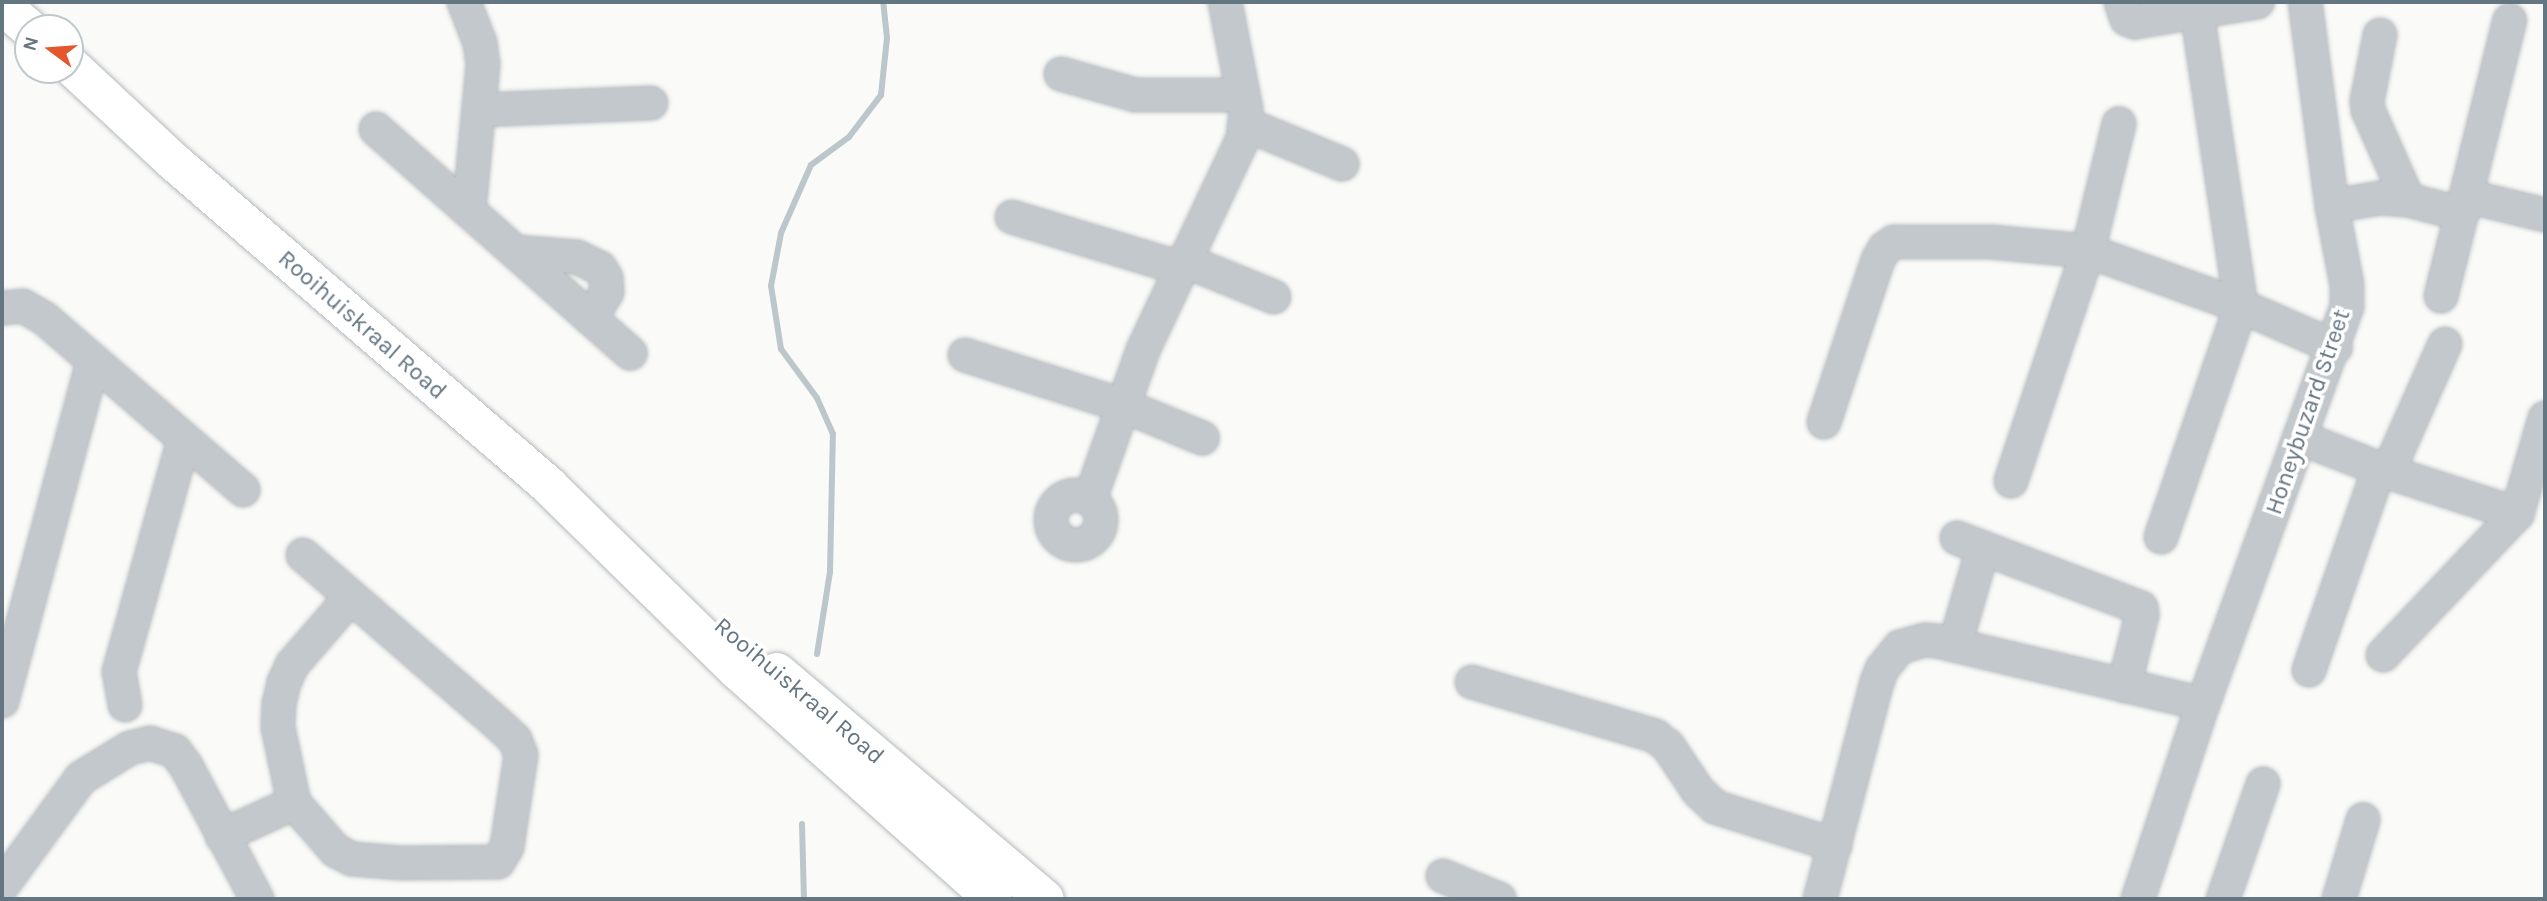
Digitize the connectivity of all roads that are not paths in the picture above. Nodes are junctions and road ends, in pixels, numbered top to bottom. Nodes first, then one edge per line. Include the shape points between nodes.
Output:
1 (464, 2) edge
2 (1227, 2) edge
3 (2121, 2) edge
4 (2257, 2) edge
5 (2305, 2) edge
6 (2313, 2) edge
7 (2197, 13) junction
8 (2510, 20) dead end
9 (2380, 35) dead end
10 (2315, 68) junction
11 (1061, 74) dead end
12 (84, 78) edge
13 (67, 84) edge
14 (651, 103) dead end
15 (479, 110) junction
16 (1244, 110) junction
17 (2119, 124) dead end
18 (376, 129) dead end
19 (174, 162) junction
20 (1342, 164) dead end
21 (2408, 200) junction
22 (2464, 205) junction
23 (2332, 206) junction
24 (469, 211) junction
25 (2545, 215) edge
26 (1012, 217) dead end
27 (2088, 250) junction
28 (516, 252) junction
29 (1182, 264) junction
30 (2441, 296) dead end
31 (1274, 298) dead end
32 (2241, 306) junction
33 (2, 308) edge
34 (591, 318) junction
35 (2445, 344) dead end
36 (2335, 347) junction
37 (630, 353) dead end
38 (965, 355) dead end
39 (93, 361) junction
40 (1122, 405) junction
41 (2545, 418) edge
42 (1824, 422) dead end
43 (1202, 438) dead end
44 (2301, 438) junction
45 (184, 439) junction
46 (2384, 470) junction
47 (2011, 481) dead end
48 (243, 490) dead end
49 (1090, 499) dead end
50 (2517, 514) junction
51 (2161, 537) dead end
52 (303, 555) dead end
53 (351, 597) junction
54 (1955, 645) junction
55 (2383, 655) dead end
56 (2309, 670) dead end
57 (1472, 682) dead end
58 (2124, 686) junction
59 (2, 701) edge
60 (2203, 704) junction
61 (125, 705) dead end
62 (2263, 784) dead end
63 (294, 803) junction
64 (2363, 820) dead end
65 (222, 836) junction
66 (1835, 845) junction
67 (12, 850) edge
68 (1443, 876) dead end
69 (2, 886) edge
70 (989, 889) edge
71 (257, 899) edge
72 (1045, 899) edge
73 (1499, 899) edge
74 (1821, 899) edge
75 (2138, 899) edge
76 (2222, 899) edge
77 (2339, 899) edge

1 - 15 street via 483,57
2 - 16 street
3 - 7 street via 2127,19 2135,22
4 - 7 street
5 - 10 street, Honeybuzard Street
6 - 10 street, Honeybuzard Street
7 - 32 street
8 - 22 street
9 - 21 street via 2368,110
10 - 23 street, Honeybuzard Street
11 - 16 street via 1135,95
12 - 19 main road, Rooihuiskraal Road
13 - 19 main road, Rooihuiskraal Road via 147,148
14 - 15 street
15 - 24 street
16 - 20 street
16 - 29 street via 1234,158
17 - 27 street
18 - 24 street
19 - 70 main road, Rooihuiskraal Road via 550,487 614,530
21 - 22 street
21 - 23 street via 2380,198
22 - 25 street
22 - 30 street
23 - 36 street, Honeybuzard Street via 2347,285 2347,307
24 - 28 street
26 - 29 street
27 - 32 street
27 - 42 street via 1992,242 1894,242 1878,260
27 - 47 street
28 - 34 street
28 - 34 street via 577,257 595,264 606,278 607,292
29 - 31 street
29 - 40 street
32 - 36 street
32 - 51 street
33 - 39 street via 18,305 35,311
34 - 37 street
35 - 46 street
36 - 44 street, Honeybuzard Street
38 - 40 street
39 - 45 street
39 - 59 street
40 - 43 street
40 - 49 street
41 - 50 street
44 - 46 street
44 - 60 street, Honeybuzard Street
45 - 48 street
45 - 61 street via 119,672
46 - 50 street
46 - 56 street
50 - 55 street
52 - 53 street
53 - 63 street via 292,665 284,683 278,726
53 - 63 street via 518,745 521,755 507,847 501,859 486,864 352,859 337,851
54 - 58 street
54 - 58 street via 1970,543 2141,608
54 - 66 street via 1911,642 1900,647 1882,669
57 - 66 street via 1655,736 1668,746 1698,792 1714,807
58 - 60 street
60 - 75 street, Honeybuzard Street
62 - 76 street
63 - 65 street
64 - 77 street
65 - 67 street via 175,751 159,744 140,744 81,778
65 - 71 street
66 - 74 street
67 - 69 street
68 - 73 street
70 - 72 main road, Rooihuiskraal Road

